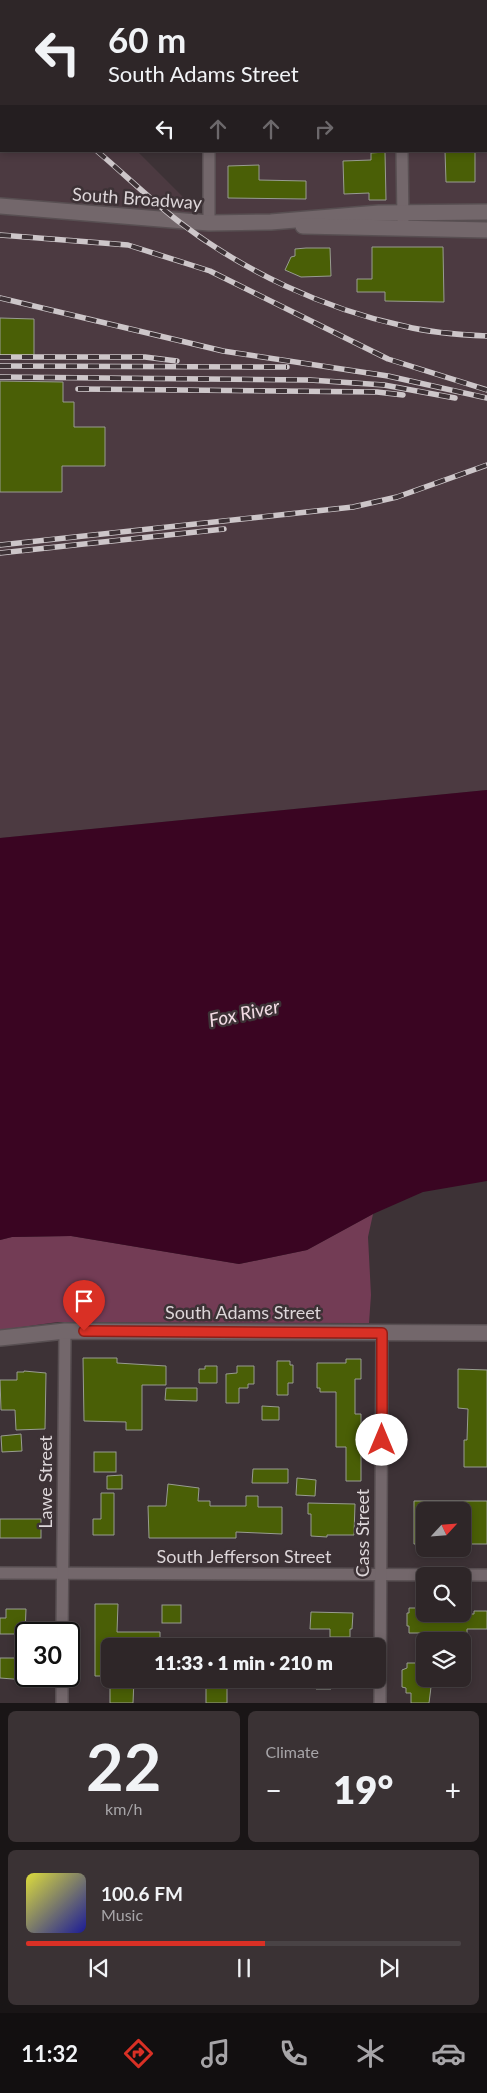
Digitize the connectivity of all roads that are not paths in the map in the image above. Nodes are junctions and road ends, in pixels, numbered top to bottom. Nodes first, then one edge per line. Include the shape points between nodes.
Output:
1 (209, 152) edge
2 (402, 152) edge
3 (0, 206) edge
4 (403, 212) junction
5 (487, 212) edge
6 (271, 222) junction
7 (209, 223) junction
8 (403, 229) junction
9 (487, 230) edge
10 (64, 1331) junction
11 (382, 1333) junction
12 (487, 1333) edge
13 (0, 1338) edge
14 (0, 1572) edge
15 (63, 1573) junction
16 (381, 1575) junction
17 (487, 1575) edge
18 (62, 1622) edge
19 (62, 1687) edge
20 (62, 1703) edge
21 (380, 1703) edge

1 - 7 street
2 - 4 street
3 - 7 street, South Broadway
4 - 5 street, South Broadway
4 - 6 street, South Broadway
4 - 8 street
6 - 7 street, South Broadway
6 - 8 street, South Broadway via 306,227
8 - 9 street, South Broadway
10 - 11 street, South Adams Street
10 - 13 street, South Adams Street
10 - 15 street, Lawe Street
11 - 12 street, South Adams Street
11 - 16 street, Cass Street
14 - 15 street, South Jefferson Street
15 - 16 street, South Jefferson Street
15 - 18 street, Lawe Street
16 - 17 street, South Jefferson Street
16 - 21 street, Cass Street
19 - 20 street

